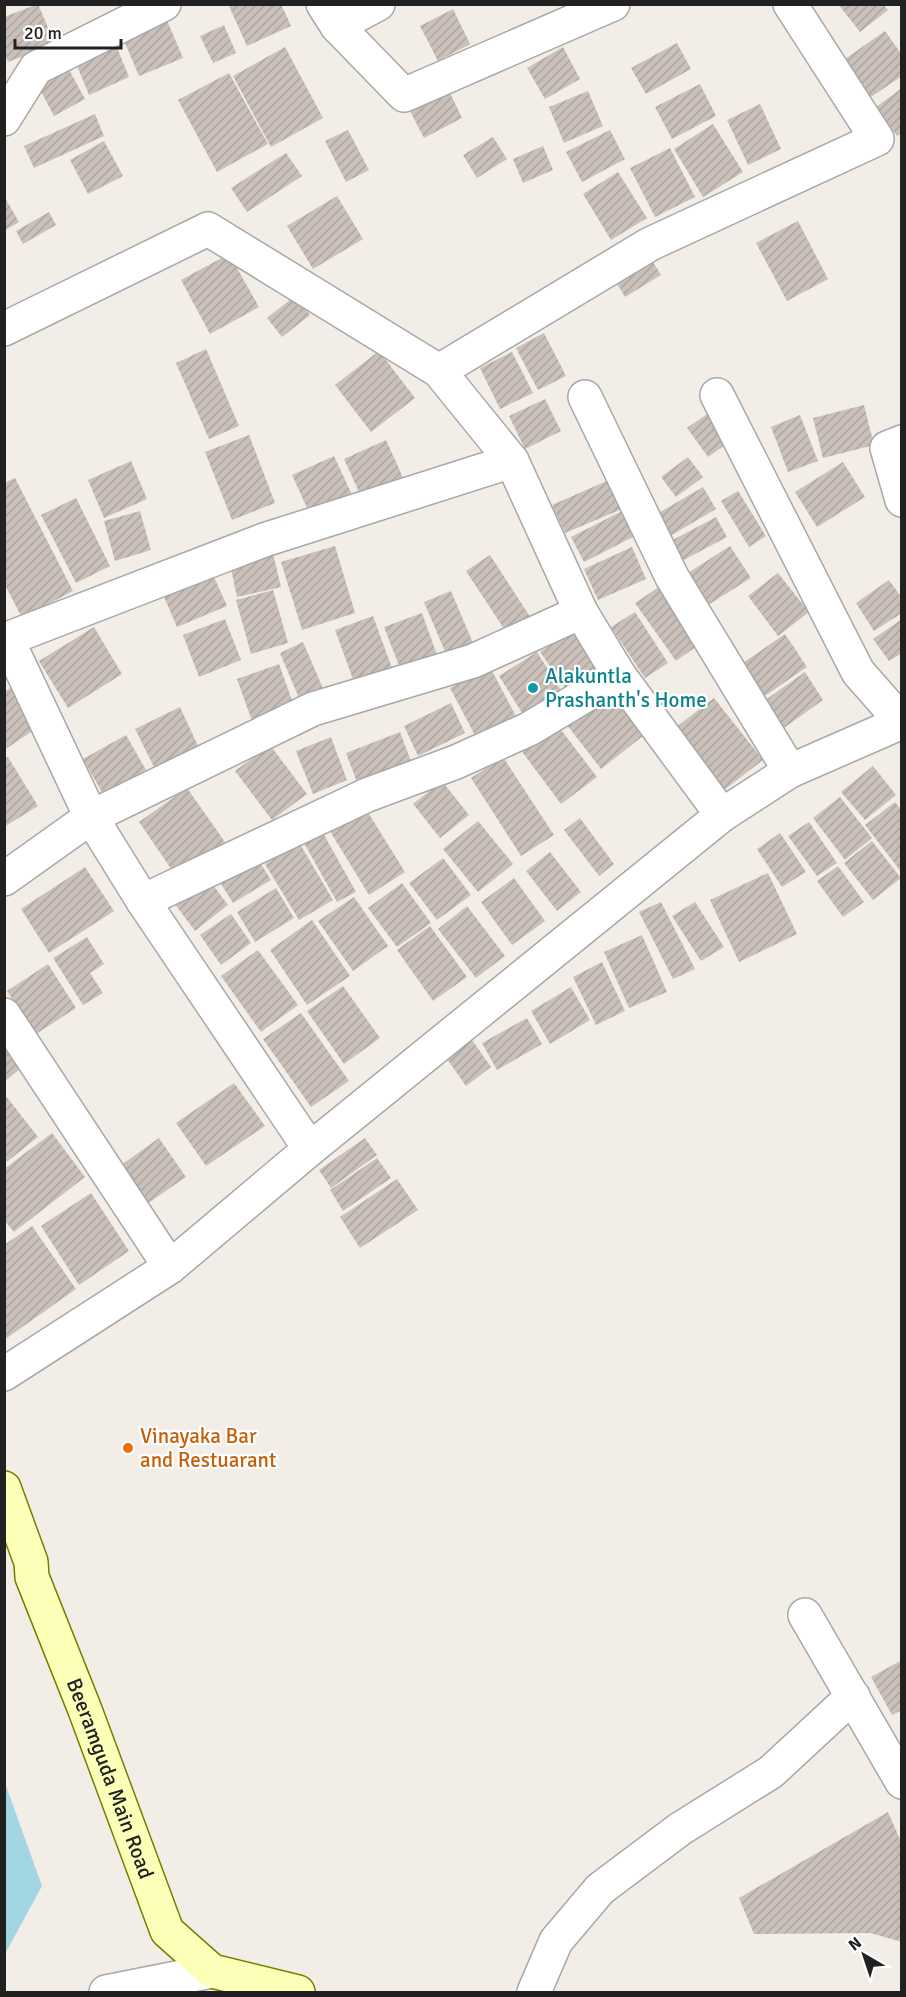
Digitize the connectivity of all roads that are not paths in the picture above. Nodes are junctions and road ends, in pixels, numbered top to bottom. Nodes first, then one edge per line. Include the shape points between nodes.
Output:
1 (164, 4) edge
2 (378, 4) edge
3 (613, 4) edge
4 (790, 4) edge
5 (330, 15) edge
6 (4, 120) edge
7 (4, 329) edge
8 (439, 371) junction
9 (717, 395) dead end
10 (585, 397) dead end
11 (902, 442) edge
12 (512, 461) junction
13 (902, 500) edge
14 (581, 612) junction
15 (619, 675) junction
16 (902, 722) edge
17 (790, 771) junction
18 (723, 816) junction
19 (91, 817) junction
20 (4, 879) edge
21 (142, 901) junction
22 (4, 1016) edge
23 (310, 1149) junction
24 (170, 1268) junction
25 (4, 1374) edge
26 (4, 1488) edge
27 (806, 1615) dead end
28 (853, 1696) junction
29 (902, 1782) edge
30 (212, 1971) junction
31 (106, 1992) edge
32 (298, 1992) edge
33 (534, 1992) edge

1 - 6 street via 36,68
2 - 5 street
3 - 5 street via 404,95
4 - 8 street via 877,139 650,244
7 - 8 street via 208,229
8 - 12 street
9 - 16 street via 858,672
10 - 17 street via 672,577
11 - 13 street via 887,448
12 - 14 street
12 - 19 street via 264,540 7,639
14 - 15 street
14 - 19 street via 473,661 313,710
15 - 18 street
15 - 21 street via 529,729 456,762 367,795
16 - 17 street
17 - 18 street
18 - 23 street
19 - 20 street
19 - 21 street
21 - 23 street
22 - 24 street
23 - 24 street
24 - 25 street
26 - 30 main road, Beeramguda Main Road via 31,1562 32,1577 167,1931
27 - 28 street
28 - 29 street
28 - 33 street via 771,1772 680,1829 600,1889 556,1941
30 - 31 street
30 - 32 main road, Beeramguda Main Road

